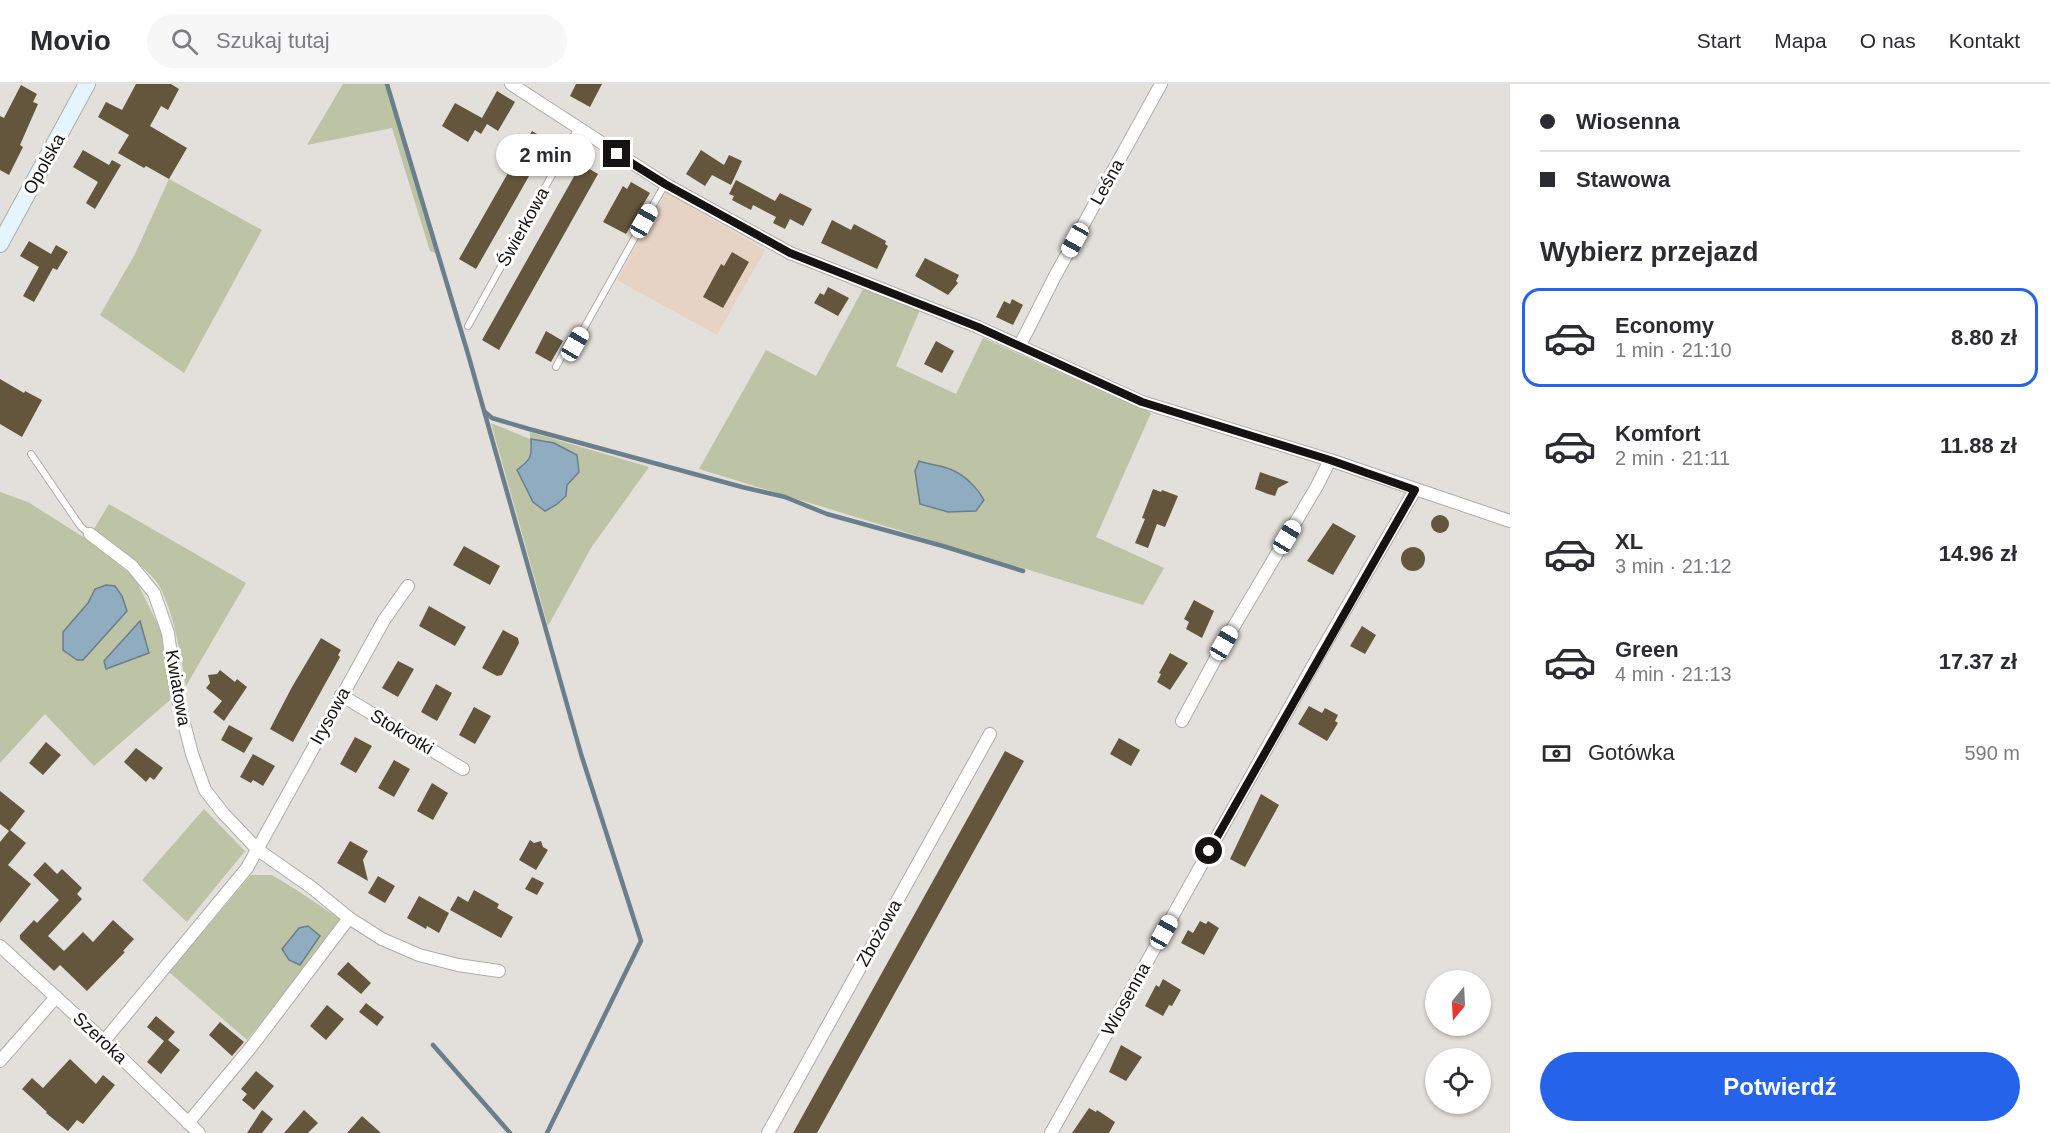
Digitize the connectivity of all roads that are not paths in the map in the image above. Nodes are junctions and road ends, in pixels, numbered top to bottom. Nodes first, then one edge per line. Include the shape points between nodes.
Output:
1 (87, 84) edge
2 (511, 84) edge
3 (1161, 84) edge
4 (578, 128) junction
5 (665, 184) junction
6 (0, 244) edge
7 (468, 326) dead end
8 (1020, 345) junction
9 (555, 367) dead end
10 (31, 454) dead end
11 (1330, 460) junction
12 (1415, 490) junction
13 (1510, 521) edge
14 (90, 534) joint
15 (408, 586) dead end
16 (341, 695) junction
17 (1182, 721) dead end
18 (990, 734) dead end
19 (463, 769) dead end
20 (258, 850) junction
21 (349, 918) junction
22 (0, 946) edge
23 (498, 971) dead end
24 (56, 997) junction
25 (104, 1041) junction
26 (0, 1061) edge
27 (188, 1123) junction
28 (198, 1133) edge
29 (768, 1133) edge
30 (1051, 1133) edge

1 - 6 main road, Opolska
2 - 4 street
3 - 8 street, Leśna
4 - 5 street
4 - 7 lane, Świerkowa
5 - 8 street via 790,253
5 - 9 lane via 575,344 568,342
8 - 11 street via 1142,402
10 - 14 lane via 81,527
11 - 12 street
11 - 17 street
12 - 13 street
12 - 30 street, Wiosenna
14 - 20 street, Kwiatowa via 132,566 154,593 168,633 182,718 206,790
15 - 16 street, Irysowa
16 - 19 street, Stokrotki
16 - 20 street, Irysowa
18 - 29 street, Zbożowa
20 - 21 street, Kwiatowa
20 - 25 street
21 - 23 street, Kwiatowa via 382,939 419,955
21 - 27 street
22 - 24 street, Szeroka
24 - 25 street, Szeroka
24 - 26 street
25 - 27 street, Szeroka
27 - 28 street, Szeroka

